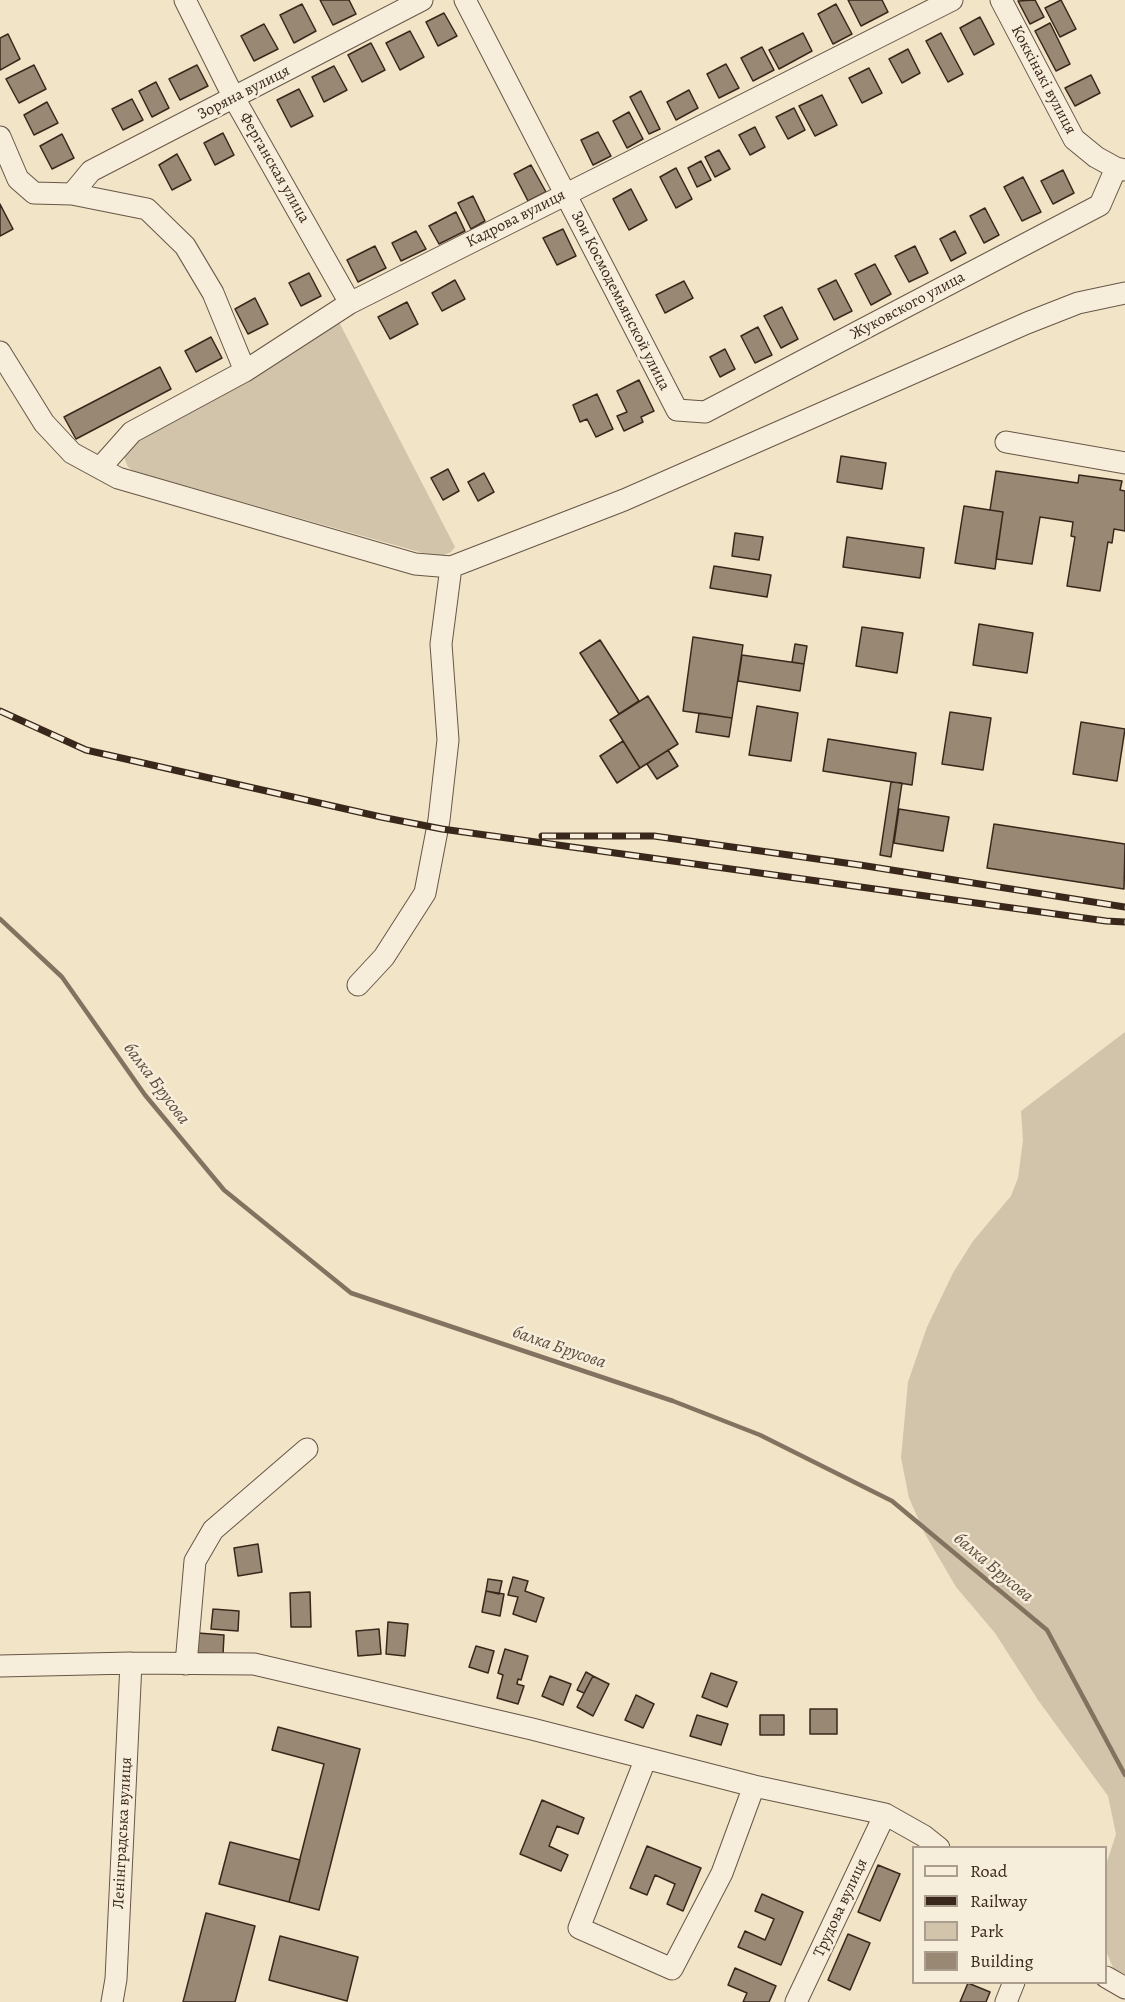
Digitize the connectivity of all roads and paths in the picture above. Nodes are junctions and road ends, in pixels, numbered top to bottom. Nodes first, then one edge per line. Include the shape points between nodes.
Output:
1 (185, 0) edge
2 (422, 0) edge
3 (465, 0) edge
4 (952, 0) edge
5 (1000, 0) edge
6 (234, 98) junction
7 (0, 136) edge
8 (1120, 169) edge
9 (72, 194) junction
10 (565, 194) junction
11 (1125, 293) edge
12 (350, 303) junction
13 (0, 352) edge
14 (245, 371) junction
15 (677, 410) joint
16 (1006, 442) dead end
17 (1125, 463) edge
18 (100, 468) junction
19 (451, 567) junction
20 (358, 985) dead end
21 (307, 1449) dead end
22 (131, 1663) junction
23 (186, 1664) junction
24 (0, 1666) edge
25 (646, 1758) junction
26 (754, 1786) junction
27 (885, 1814) junction
28 (936, 1846) edge
29 (1107, 1978) edge
30 (1014, 1984) edge
31 (1125, 1988) edge
32 (112, 2002) edge
33 (796, 2002) edge
34 (1006, 2002) edge

1 - 6 street, Ферганская улица
2 - 6 street, Зоряна вулиця
3 - 10 street, Зои Космодемьянской улица
4 - 10 street, Кадрова вулиця
5 - 8 street, Коккінакі вулиця via 1074,139 1096,157
6 - 9 street, Зоряна вулиця via 91,171
6 - 12 street, Ферганская улица
7 - 9 street via 18,179 34,193
8 - 15 street, Жуковского улица via 1100,205 705,412
9 - 14 street via 147,209 185,246 213,293
10 - 12 street, Кадрова вулиця
10 - 15 street, Зои Космодемьянской улица
11 - 19 street via 1078,303 1027,323 624,501
12 - 14 street, Кадрова вулиця
13 - 18 street via 44,423 72,453
14 - 18 street, Кадрова вулиця via 132,432
16 - 17 street
18 - 19 street via 118,478 415,564
19 - 20 street via 441,644 448,740 439,820 424,893 384,957
21 - 23 street via 213,1530 195,1561
22 - 23 street
22 - 24 street
22 - 32 street, Ленінградська вулиця
23 - 25 street via 254,1664
25 - 26 street
25 - 26 street via 579,1928 672,1969 722,1873
26 - 27 street
27 - 28 street
27 - 33 street, Трудова вулиця
29 - 31 street
30 - 34 street

